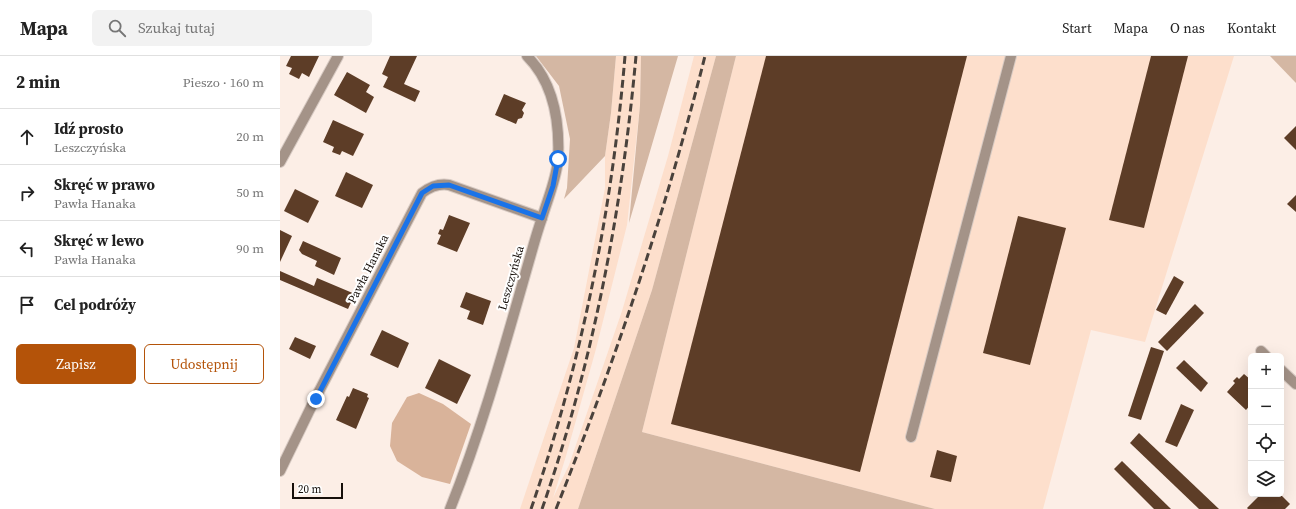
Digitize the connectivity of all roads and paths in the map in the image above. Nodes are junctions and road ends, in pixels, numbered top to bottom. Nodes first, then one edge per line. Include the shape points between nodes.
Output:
1 (338, 56) edge
2 (527, 56) edge
3 (1011, 56) edge
4 (280, 162) edge
5 (542, 218) junction
6 (1284, 373) edge
7 (1296, 384) edge
8 (911, 437) dead end
9 (280, 471) edge
10 (450, 509) edge

1 - 4 street
2 - 5 street, Leszczyńska via 545,80 552,98 557,124 556,175
3 - 8 street
5 - 9 street, Pawła Hanaka via 449,185 433,186 422,193
5 - 10 street, Leszczyńska via 482,420
6 - 7 street

